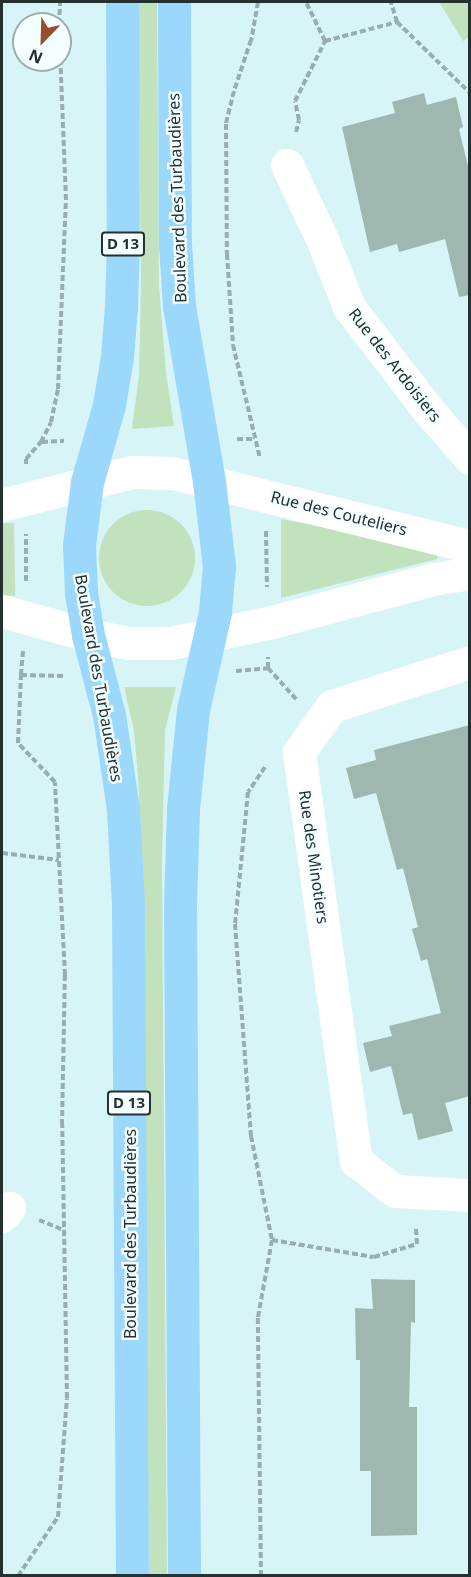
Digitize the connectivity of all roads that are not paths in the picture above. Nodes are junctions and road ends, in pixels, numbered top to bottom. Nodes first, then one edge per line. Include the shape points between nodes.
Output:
1 (122, 2) edge
2 (174, 2) edge
3 (287, 165) road end
4 (470, 458) edge
5 (209, 481) junction
6 (87, 482) junction
7 (14, 502) edge
8 (470, 546) edge
9 (470, 573) edge
10 (14, 614) edge
11 (88, 635) junction
12 (211, 635) junction
13 (470, 662) edge
14 (470, 1195) edge
15 (132, 1575) edge
16 (184, 1575) edge

1 - 6 main road, Boulevard des Turbaudières / D 13 via 121,307 109,405
2 - 5 main road, Boulevard des Turbaudières via 179,306
3 - 4 street, Rue des Ardoisiers via 349,307
5 - 6 street via 151,471
5 - 8 street, Rue des Couteliers
5 - 12 main road, Boulevard des Turbaudières via 219,566
6 - 7 street
6 - 11 main road, Boulevard des Turbaudières / D 13 via 80,518 79,563
9 - 12 street
10 - 11 street
11 - 12 street via 149,644
11 - 15 main road, Boulevard des Turbaudières / D 13 via 109,715 123,809 128,906
12 - 16 main road, Boulevard des Turbaudières via 193,710 183,809 180,902
13 - 14 street, Rue des Minotiers via 332,706 299,752 356,1161 395,1191

